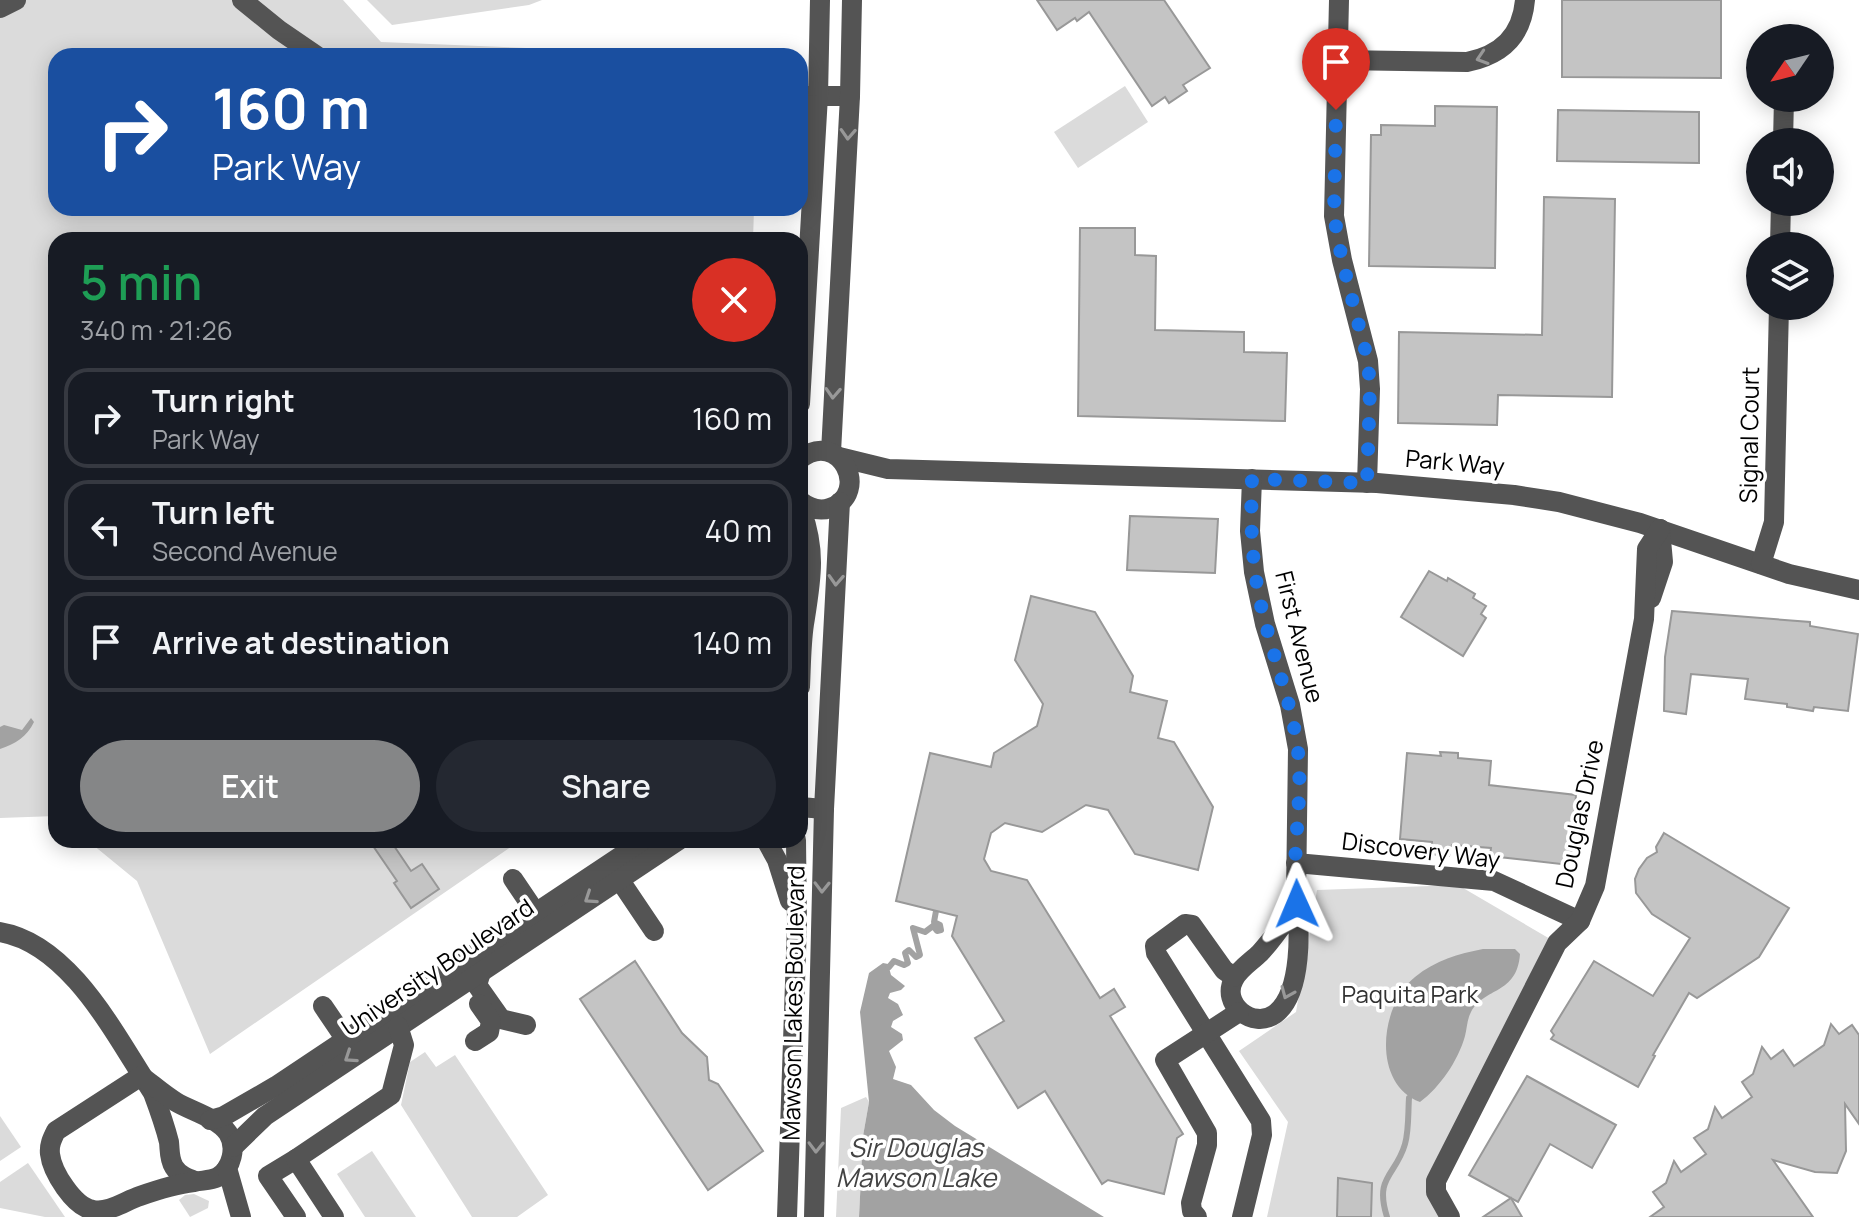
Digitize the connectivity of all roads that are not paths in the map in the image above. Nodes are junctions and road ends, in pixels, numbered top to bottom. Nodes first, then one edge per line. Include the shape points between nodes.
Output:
1 (16, 0) edge
2 (242, 0) edge
3 (820, 0) edge
4 (852, 0) edge
5 (1339, 0) edge
6 (1525, 0) edge
7 (0, 8) edge
8 (305, 48) edge
9 (1339, 60) junction
10 (809, 96) edge
11 (850, 96) junction
12 (808, 130) edge
13 (1779, 320) edge
14 (808, 454) edge
15 (835, 455) junction
16 (888, 469) junction
17 (1252, 479) junction
18 (1367, 483) junction
19 (843, 498) junction
20 (808, 507) edge
21 (1660, 529) junction
22 (808, 536) edge
23 (1761, 564) junction
24 (1859, 590) edge
25 (808, 606) edge
26 (808, 808) edge
27 (824, 809) junction
28 (633, 848) edge
29 (667, 848) edge
30 (770, 848) edge
31 (796, 848) edge
32 (1296, 863) junction
33 (619, 879) junction
34 (509, 882) dead end
35 (1297, 904) junction
36 (532, 916) junction
37 (1580, 921) junction
38 (797, 924) junction
39 (654, 931) dead end
40 (0, 932) edge
41 (1234, 977) junction
42 (470, 981) junction
43 (407, 999) junction
44 (328, 1003) dead end
45 (1239, 1012) junction
46 (526, 1025) dead end
47 (398, 1026) junction
48 (1206, 1035) junction
49 (351, 1036) junction
50 (475, 1041) dead end
51 (141, 1076) junction
52 (208, 1119) junction
53 (169, 1144) junction
54 (233, 1147) junction
55 (296, 1159) junction
56 (227, 1168) junction
57 (200, 1181) junction
58 (241, 1217) edge
59 (296, 1217) edge
60 (334, 1217) edge
61 (787, 1217) edge
62 (814, 1217) edge
63 (1197, 1217) edge
64 (1242, 1217) edge
65 (1450, 1217) edge

1 - 7 street
2 - 8 street
3 - 10 street
4 - 11 street
5 - 9 street
6 -> 9 street via 1516,33 1484,59
9 - 18 street via 1334,216 1368,361
10 - 11 street
10 - 12 street
11 -> 15 street
13 - 23 street, Signal Court via 1774,522
14 - 15 street
15 - 16 street, Park Way
15 - 19 street, Mawson Lakes Boulevard via 849,474
16 - 17 street, Park Way
16 - 19 street
17 - 18 street, Park Way
17 - 32 street, First Avenue via 1254,572 1298,749
18 - 21 street, Park Way via 1559,502
19 - 20 street via 822,510
19 -> 27 street, Mawson Lakes Boulevard
21 - 23 street, Park Way
21 - 37 street, Douglas Drive via 1663,562 1644,619 1600,867
22 - 25 street
23 - 24 street, Park Way
26 - 27 street
27 -> 62 street, Mawson Lakes Boulevard
28 - 36 street, University Boulevard
29 - 33 street, University Boulevard
30 - 38 street
31 - 38 street, Mawson Lakes Boulevard
32 - 35 street, First Avenue
32 - 37 street, Discovery Way via 1494,881
33 - 39 street
33 -> 42 street, University Boulevard
34 - 36 street
35 - 41 street via 1267,945
35 -> 45 street, First Avenue via 1296,970 1288,998 1265,1018
36 - 43 street, University Boulevard
37 - 65 street, Douglas Drive via 1557,943 1440,1171 1436,1192
38 - 61 street, Mawson Lakes Boulevard
40 - 51 street via 43,948 63,964
41 - 45 street via 1231,996
41 - 48 street via 1192,925 1185,924 1155,946
42 - 43 street via 455,975 425,995
42 - 46 street via 501,1019
42 - 47 street, University Boulevard
42 - 50 street via 469,990 491,1021 489,1032
43 - 49 street, University Boulevard
44 - 49 street
45 - 48 street
47 -> 54 street, University Boulevard via 265,1116
47 - 55 street via 404,1045 391,1095
48 - 63 street via 1165,1060 1207,1133 1191,1203
48 - 64 street via 1262,1124
49 - 52 street, University Boulevard via 253,1101
51 - 52 street
51 - 53 street via 153,1093
51 - 57 street via 56,1131 50,1154 59,1176 85,1208 98,1211
52 - 53 street via 182,1124
52 - 54 street via 227,1131
53 - 57 street via 175,1168
54 - 56 street
55 - 59 street via 268,1176
55 - 60 street
56 - 57 street
56 - 58 street
57 - 58 street

